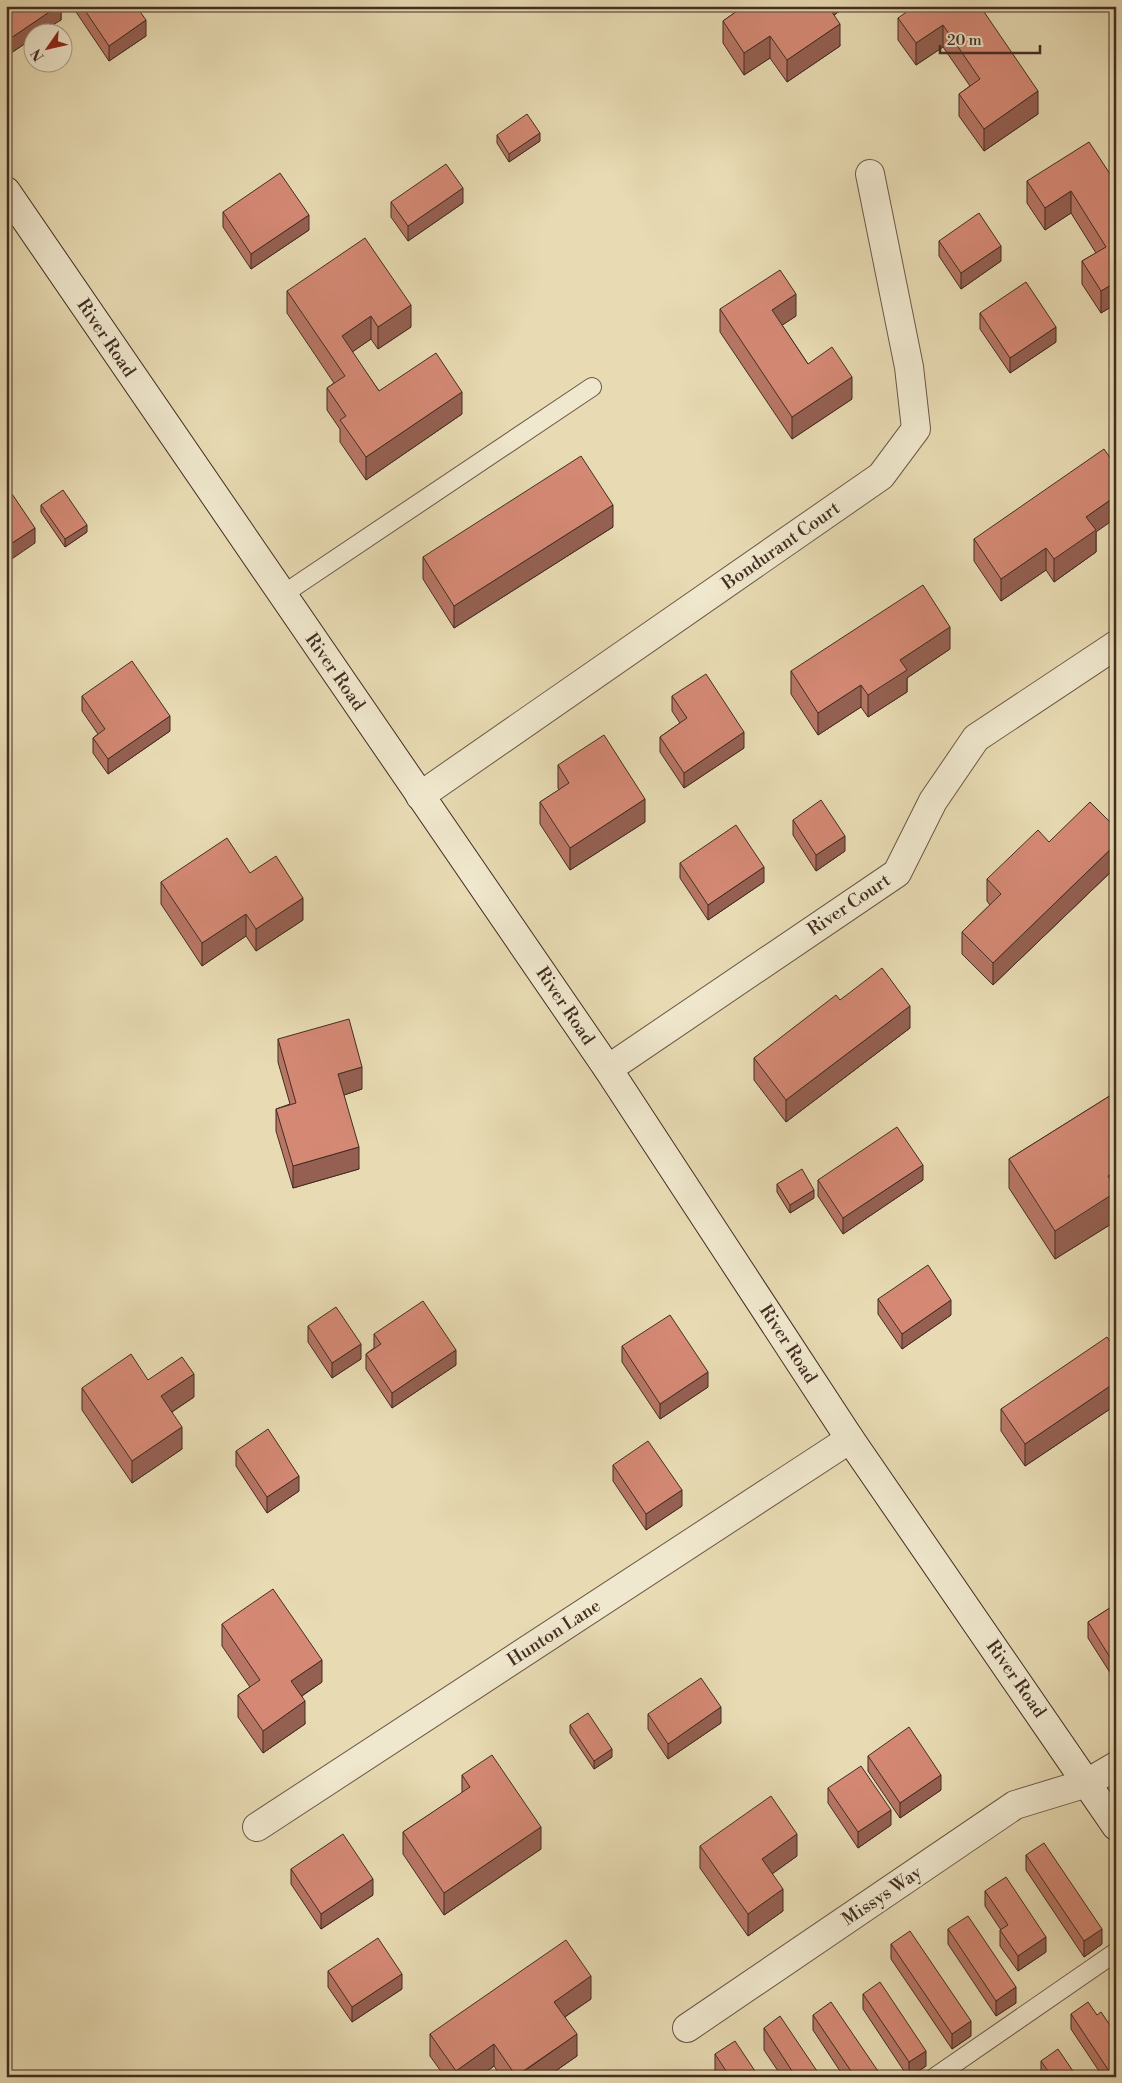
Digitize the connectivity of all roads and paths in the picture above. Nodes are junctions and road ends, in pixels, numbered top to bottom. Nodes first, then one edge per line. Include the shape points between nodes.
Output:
1 (870, 174) dead end
2 (6, 191) edge
3 (592, 387) dead end
4 (282, 595) junction
5 (1116, 644) edge
6 (420, 796) junction
7 (608, 1069) junction
8 (850, 1439) junction
9 (1116, 1766) edge
10 (1087, 1782) junction
11 (1116, 1826) edge
12 (258, 1827) dead end
13 (1116, 1952) edge
14 (687, 2028) dead end
15 (934, 2077) edge

1 - 6 street, Bondurant Court via 909,367 916,429 881,476
2 - 4 street, River Road
3 - 4 lane
4 - 6 street, River Road
5 - 7 street, River Court via 976,738 933,801 897,873
6 - 7 street, River Road
7 - 8 street, River Road
8 - 10 street, River Road
8 - 12 street, Hunton Lane
9 - 10 street, Missys Way
10 - 11 street, River Road
10 - 14 street, Missys Way via 1015,1805
13 - 15 lane

